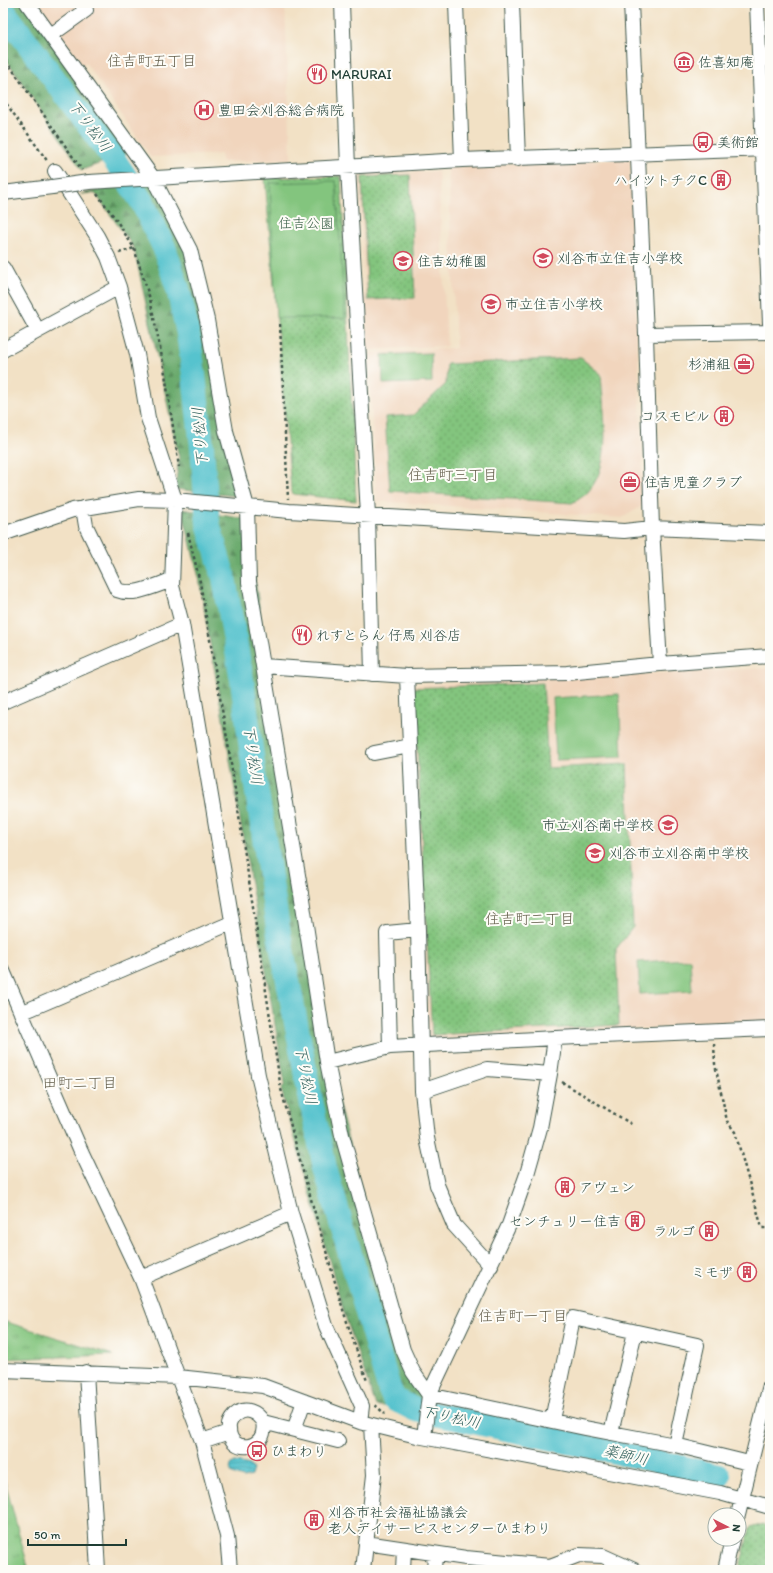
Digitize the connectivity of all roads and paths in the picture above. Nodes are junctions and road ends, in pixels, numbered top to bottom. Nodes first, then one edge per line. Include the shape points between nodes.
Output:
1 (27, 3) edge
2 (81, 3) edge
3 (342, 3) edge
4 (456, 3) edge
5 (512, 3) edge
6 (631, 3) edge
7 (757, 3) edge
8 (51, 35) junction
9 (3, 56) edge
10 (3, 99) edge
11 (767, 149) edge
12 (636, 154) junction
13 (518, 159) junction
14 (462, 160) junction
15 (348, 168) junction
16 (55, 172) joint
17 (149, 178) junction
18 (89, 182) junction
19 (3, 193) edge
20 (3, 268) edge
21 (119, 287) junction
22 (280, 324) dead end
23 (770, 324) edge
24 (38, 331) junction
25 (770, 332) edge
26 (646, 334) junction
27 (3, 350) edge
28 (179, 472) dead end
29 (178, 501) junction
30 (247, 507) junction
31 (83, 508) junction
32 (289, 511) junction
33 (368, 515) junction
34 (652, 528) junction
35 (188, 532) dead end
36 (770, 533) edge
37 (3, 534) edge
38 (172, 580) junction
39 (182, 624) junction
40 (770, 656) edge
41 (660, 664) junction
42 (263, 666) junction
43 (372, 674) junction
44 (407, 676) junction
45 (3, 702) edge
46 (410, 746) junction
47 (374, 753) dead end
48 (231, 923) junction
49 (418, 930) junction
50 (3, 971) edge
51 (21, 1013) junction
52 (770, 1029) edge
53 (714, 1032) junction
54 (555, 1038) junction
55 (422, 1044) junction
56 (390, 1048) junction
57 (327, 1062) junction
58 (550, 1074) junction
59 (422, 1091) junction
60 (633, 1124) dead end
61 (291, 1214) junction
62 (770, 1228) edge
63 (491, 1266) junction
64 (141, 1278) junction
65 (635, 1332) junction
66 (3, 1370) edge
67 (86, 1372) junction
68 (178, 1377) junction
69 (770, 1385) edge
70 (368, 1386) dead end
71 (429, 1395) junction
72 (373, 1399) dead end
73 (304, 1401) junction
74 (386, 1415) dead end
75 (552, 1420) junction
76 (263, 1422) junction
77 (365, 1424) junction
78 (294, 1430) junction
79 (229, 1432) junction
80 (611, 1433) junction
81 (424, 1437) junction
82 (202, 1441) junction
83 (338, 1441) dead end
84 (675, 1445) junction
85 (749, 1463) junction
86 (741, 1498) junction
87 (739, 1507) edge
88 (770, 1507) edge
89 (366, 1543) junction
90 (730, 1547) edge
91 (404, 1549) junction
92 (435, 1554) junction
93 (466, 1564) edge
94 (498, 1566) edge
95 (98, 1570) edge
96 (230, 1570) edge
97 (363, 1570) edge
98 (403, 1570) edge
99 (434, 1570) edge
100 (634, 1570) edge
101 (725, 1570) edge

1 - 8 street
2 - 8 street via 86,10
3 - 15 street
4 - 14 street
5 - 13 street
6 - 12 street
7 - 11 street
8 - 17 street
9 - 18 path
10 - 16 path
11 - 12 street
11 - 23 street
12 - 13 street
12 - 26 street
13 - 14 street
14 - 15 street
15 - 17 street
15 - 33 street
16 - 21 street via 97,236
17 - 18 street
17 - 30 street via 190,250 207,320 226,431
18 - 19 street, bridge
18 - 28 path via 134,248 164,367
20 - 24 street
21 - 24 street
21 - 29 street via 138,354 148,418
22 - 32 path
24 - 27 street
25 - 26 street
26 - 34 street
29 - 30 street
29 - 31 street via 139,499
29 - 38 street
30 - 32 street
30 - 42 street via 249,582
31 - 37 street
31 - 38 street via 86,526 117,590 124,593 156,587
32 - 33 street
33 - 34 street via 624,531
33 - 43 street
34 - 36 street
34 - 41 street
35 - 70 path via 200,582 227,736 281,1089 335,1282
38 - 39 street
39 - 45 street
39 - 48 street
40 - 41 street
41 - 44 street via 567,673
42 - 43 street
42 - 57 street
43 - 44 street
44 - 46 street
46 - 47 street
46 - 49 street
48 - 51 street
48 - 61 street via 258,1075
49 - 55 street
49 - 56 street via 387,933
50 - 51 street
51 - 64 street via 81,1151
52 - 53 street
53 - 54 street
53 - 62 path via 715,1064 726,1121 734,1132 762,1228
54 - 55 street
54 - 58 street
55 - 56 street
55 - 59 street
56 - 57 street
57 - 71 street via 342,1135 403,1350 413,1372
58 - 59 street via 487,1069
58 - 60 path
58 - 63 street via 540,1128 527,1174
59 - 63 street via 427,1138 437,1185 454,1225
61 - 64 street
61 - 77 street via 326,1326 362,1406
63 - 71 street
64 - 68 street
65 - 75 street via 573,1318
65 - 80 street
65 - 84 street via 697,1345
66 - 67 street
67 - 68 street
67 - 95 street
68 - 73 street via 263,1386
68 - 82 street
69 - 85 street
71 - 75 street
71 - 81 street
72 - 74 path via 376,1406
73 - 77 street
73 - 78 street
75 - 80 street
76 - 78 street
76 - 79 street via 254,1412 241,1411 231,1419 228,1425
76 - 79 street via 264,1429 260,1441 248,1447 235,1443
77 - 81 street
77 - 89 street via 374,1475
78 - 83 street
79 - 82 street
80 - 84 street
81 - 86 street
82 - 96 street via 226,1536
84 - 85 street
85 - 86 street
86 - 87 street
86 - 88 street
89 - 91 street
89 - 97 street
90 - 101 street
91 - 92 street
91 - 98 street
92 - 93 street
92 - 99 street
93 - 94 street
94 - 100 street via 550,1566 579,1555 603,1556

